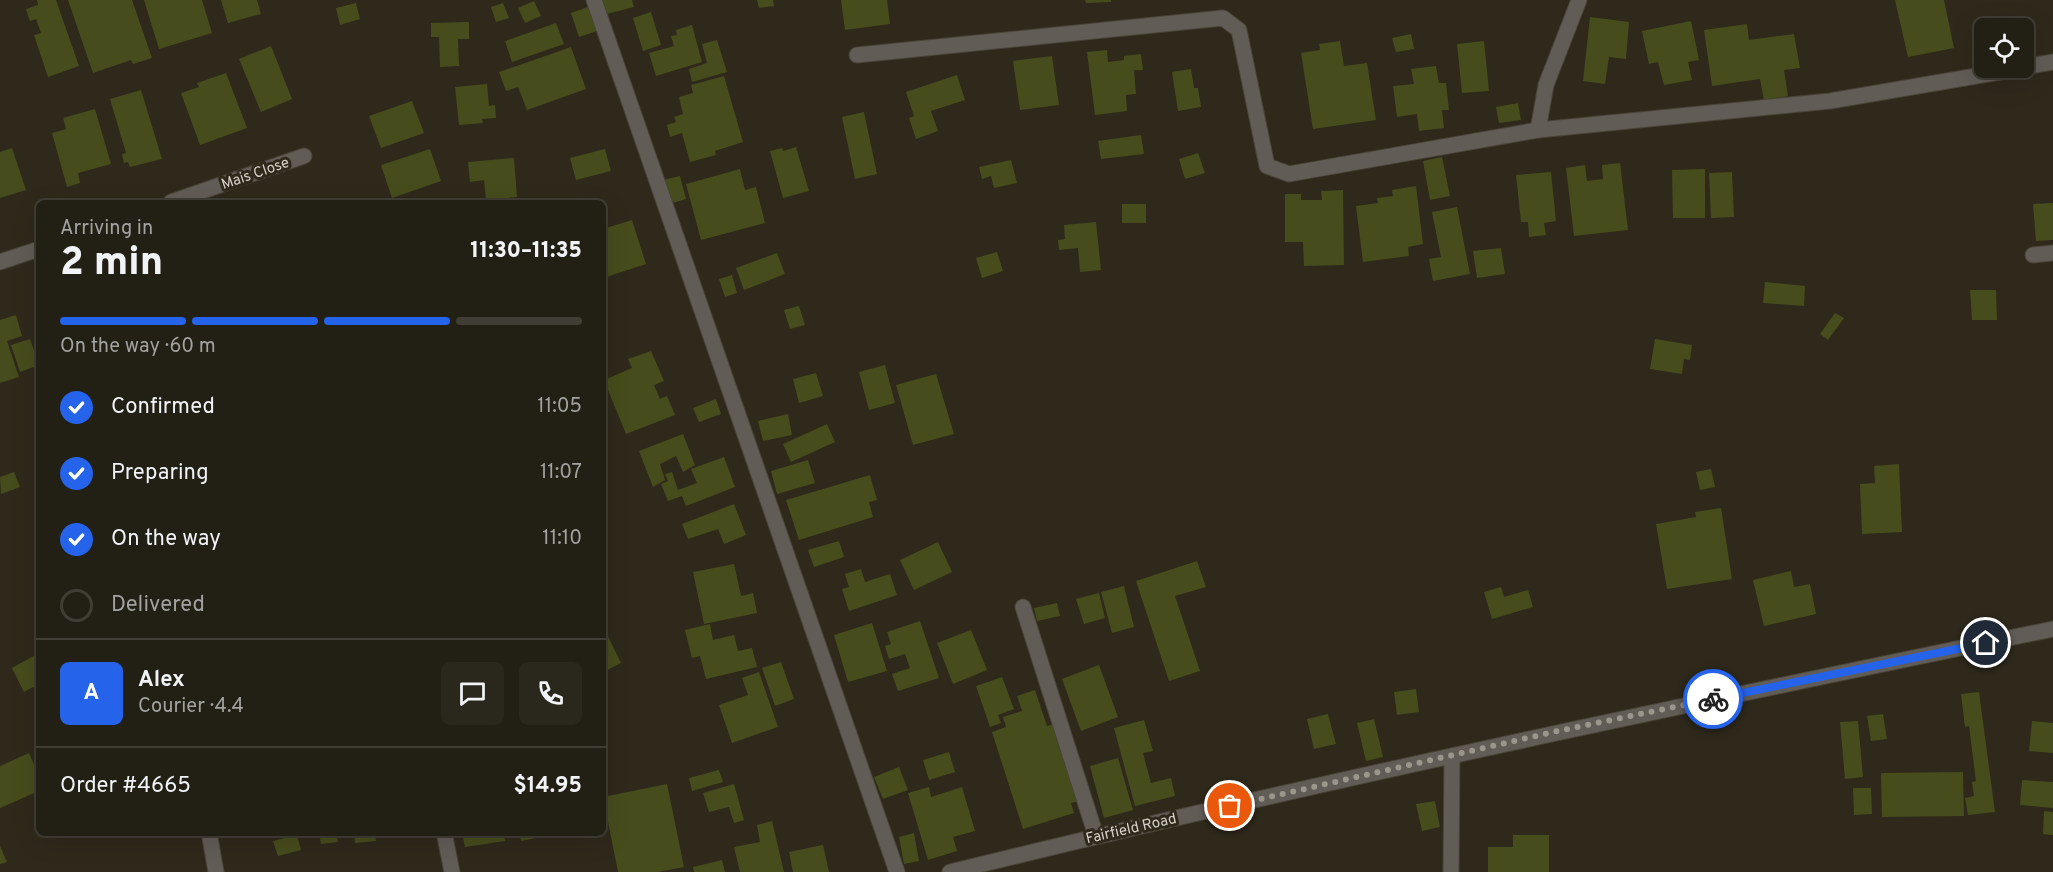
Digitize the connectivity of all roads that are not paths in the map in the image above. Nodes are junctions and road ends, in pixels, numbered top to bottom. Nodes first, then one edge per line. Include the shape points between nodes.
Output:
1 (594, 0) edge
2 (1579, 0) edge
3 (857, 55) dead end
4 (2053, 62) edge
5 (2034, 65) edge
6 (1974, 76) edge
7 (1538, 130) junction
8 (304, 156) dead end
9 (177, 200) edge
10 (36, 250) edge
11 (2053, 254) edge
12 (2033, 255) dead end
13 (0, 262) edge
14 (1023, 607) dead end
15 (2053, 629) edge
16 (1452, 756) junction
17 (210, 836) edge
18 (445, 836) edge
19 (1096, 836) junction
20 (216, 872) edge
21 (452, 872) edge
22 (897, 872) edge
23 (950, 872) edge
24 (1451, 872) edge

1 - 22 street
2 - 7 street via 1546,85
3 - 7 street via 1222,18 1239,30 1267,166 1289,174
4 - 5 street
6 - 7 street via 1830,101
8 - 9 street, Mais Close
10 - 13 street
11 - 12 street
14 - 19 street
15 - 16 street, Fairfield Road
16 - 19 street, Fairfield Road
16 - 24 street
17 - 20 street
18 - 21 street
19 - 23 street, Fairfield Road

